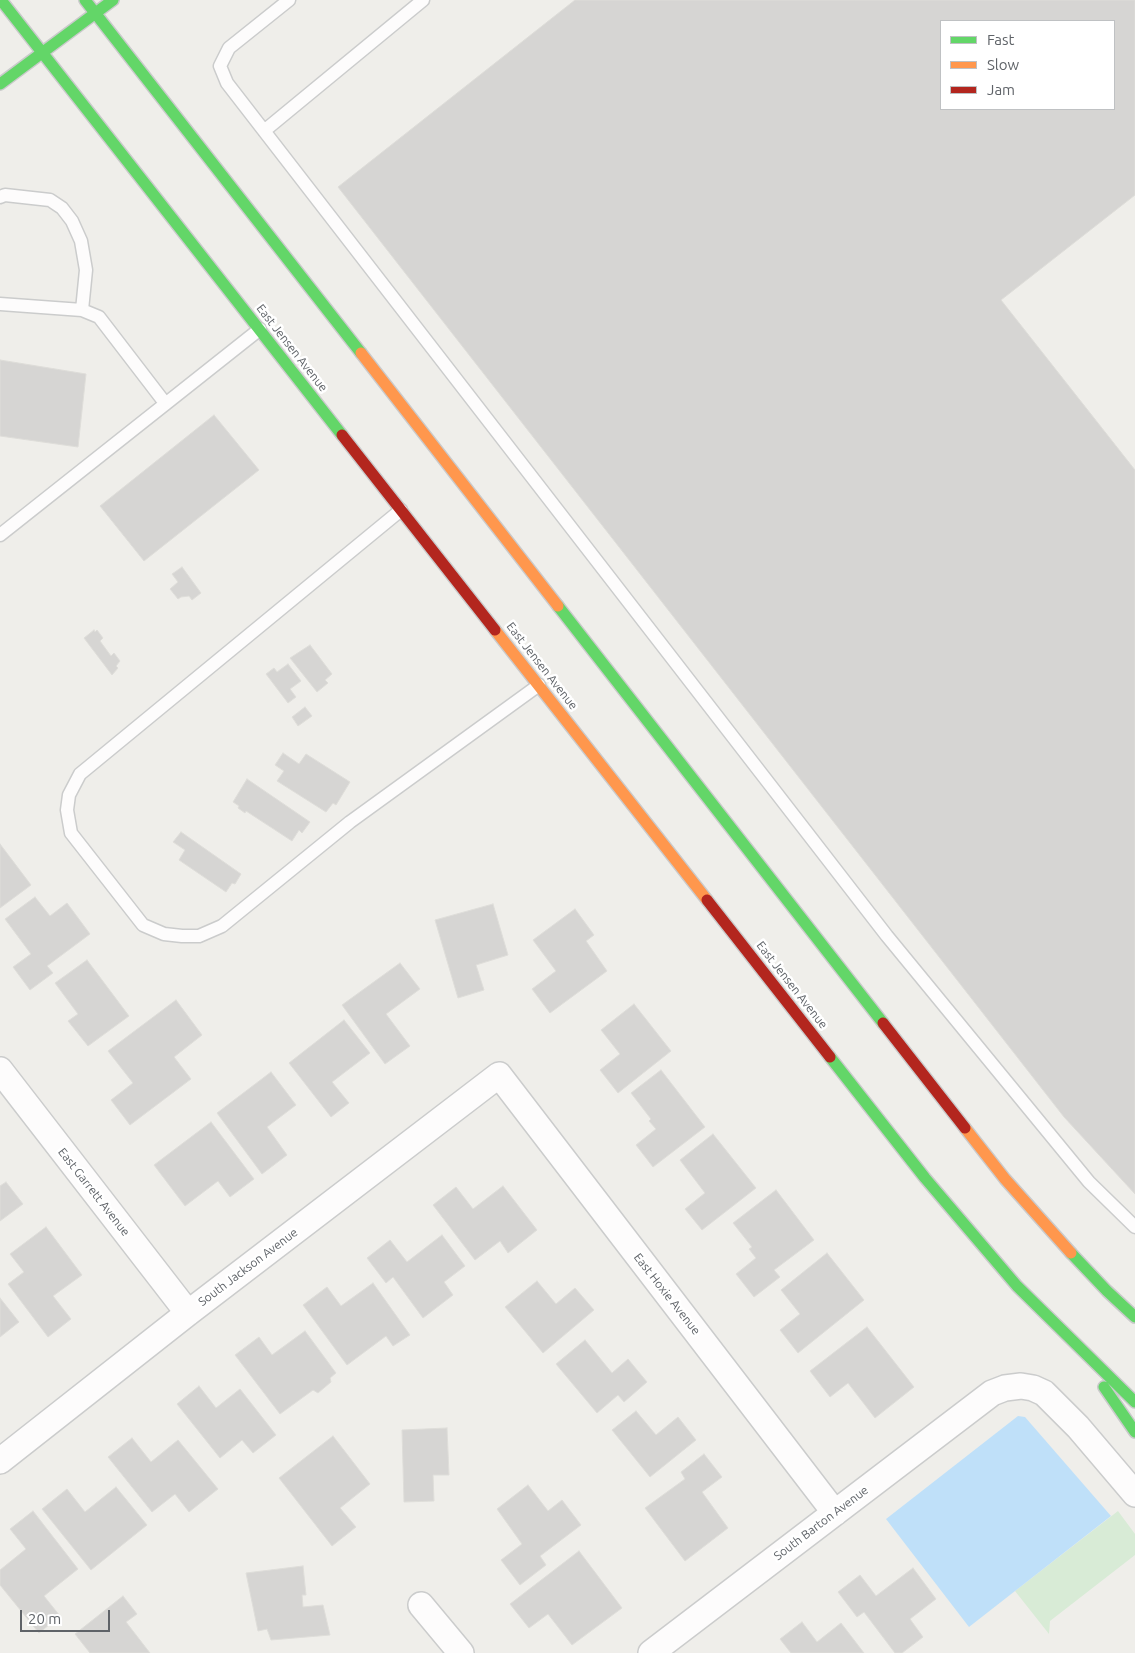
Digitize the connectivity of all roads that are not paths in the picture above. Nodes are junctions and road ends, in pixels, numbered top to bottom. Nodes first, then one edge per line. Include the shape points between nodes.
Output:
1 (1, 0) edge
2 (85, 0) edge
3 (113, 0) edge
4 (290, 0) edge
5 (423, 0) edge
6 (95, 13) junction
7 (42, 52) junction
8 (0, 84) edge
9 (264, 131) junction
10 (0, 198) edge
11 (0, 304) edge
12 (82, 310) junction
13 (260, 329) junction
14 (165, 403) junction
15 (401, 510) junction
16 (0, 535) edge
17 (539, 685) junction
18 (0, 1070) edge
19 (499, 1075) joint
20 (1135, 1227) edge
21 (188, 1313) junction
22 (1135, 1317) edge
23 (1072, 1341) junction
24 (1135, 1402) edge
25 (1135, 1432) edge
26 (0, 1461) edge
27 (1135, 1494) edge
28 (835, 1513) junction
29 (421, 1605) dead end
30 (461, 1653) edge
31 (651, 1653) edge

1 - 7 main road, East Jensen Avenue
2 - 6 main road
3 - 6 main road
4 - 9 lane via 229,48 220,66 227,83
5 - 9 lane
6 - 7 main road
6 - 22 main road via 999,1171 1058,1240
7 - 8 main road
7 - 13 main road, East Jensen Avenue
9 - 20 lane via 887,936 1090,1182
10 - 12 lane via 6,195 50,200 72,221 81,242 86,270
11 - 12 lane
12 - 14 lane via 99,317
13 - 14 lane
13 - 15 main road, East Jensen Avenue
14 - 16 lane
15 - 17 main road, East Jensen Avenue
15 - 17 lane via 80,774 69,795 67,810 71,833 143,925 164,934 182,936 199,936 222,926 350,822
17 - 23 main road, East Jensen Avenue via 925,1178 1017,1286
18 - 21 street, East Garrett Avenue
19 - 21 street, South Jackson Avenue
19 - 28 street, East Hoxie Avenue
21 - 26 street, South Jackson Avenue
23 - 24 main road
23 - 25 main road
27 - 28 street, South Barton Avenue via 1044,1392 1021,1386 992,1393
28 - 31 street, South Barton Avenue
29 - 30 street

